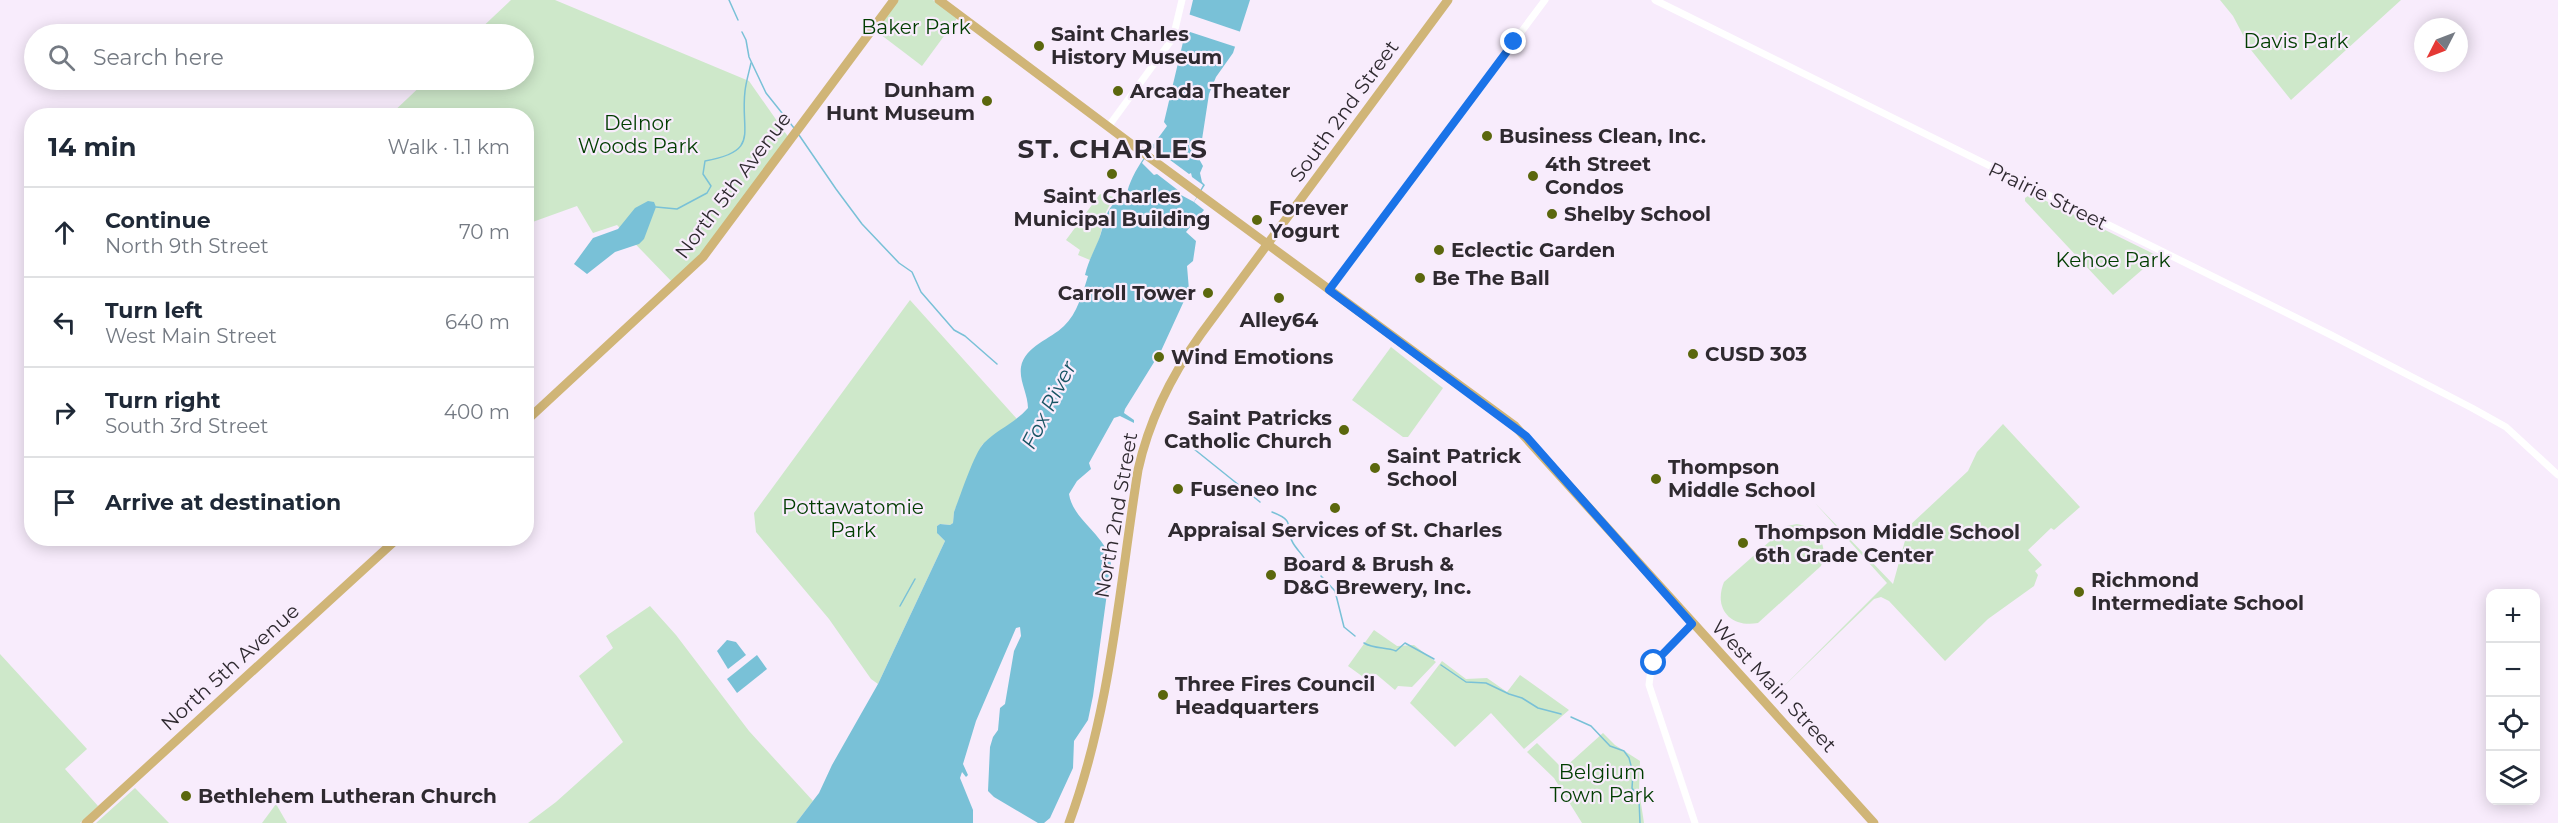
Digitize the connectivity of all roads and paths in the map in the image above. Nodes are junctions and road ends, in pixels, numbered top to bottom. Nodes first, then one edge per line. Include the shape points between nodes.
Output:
1 (894, 0) edge
2 (939, 0) edge
3 (1182, 0) edge
4 (1448, 0) edge
5 (1545, 0) edge
6 (1655, 0) edge
7 (1108, 127) junction
8 (1268, 244) junction
9 (1329, 290) junction
10 (534, 414) edge
11 (2558, 475) edge
12 (389, 546) edge
13 (1692, 624) junction
14 (86, 823) edge
15 (1069, 823) edge
16 (1695, 823) edge
17 (1874, 823) edge

1 - 10 main road, North 5th Avenue via 696,266
2 - 7 main road, West Main Street
3 - 7 street via 1173,38
4 - 8 main road, South 2nd Street
5 - 9 street
6 - 11 street, Prairie Street via 2481,413 2517,436
7 - 8 main road, West Main Street
8 - 9 main road, West Main Street
8 - 15 main road, North 2nd Street via 1183,360 1152,421 1138,470 1101,709
9 - 13 main road, West Main Street via 1526,436
12 - 14 main road, North 5th Avenue
13 - 16 street via 1654,663 1649,685
13 - 17 main road, West Main Street

